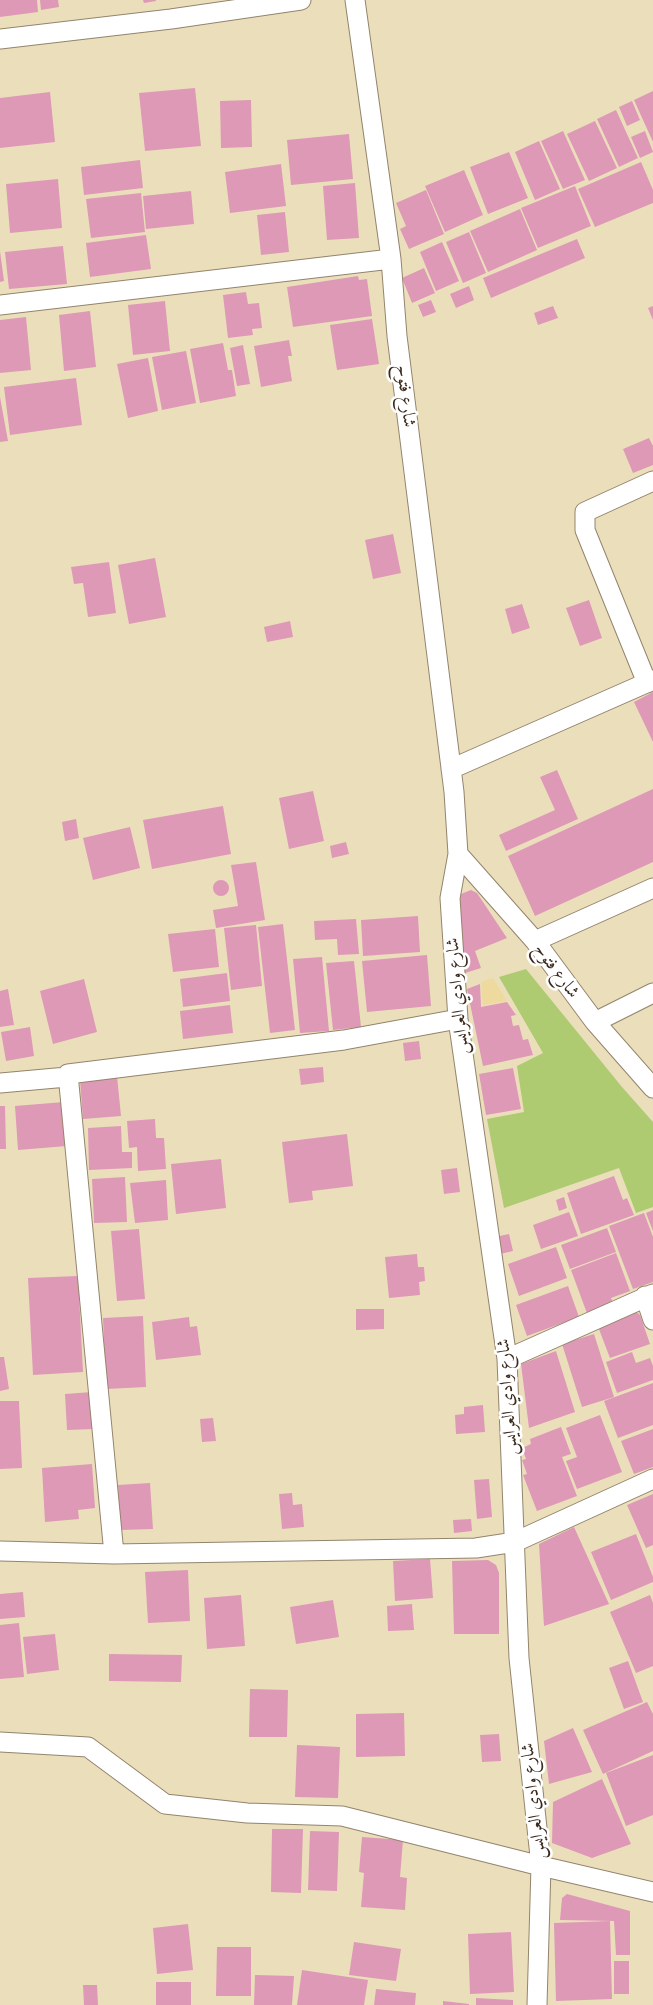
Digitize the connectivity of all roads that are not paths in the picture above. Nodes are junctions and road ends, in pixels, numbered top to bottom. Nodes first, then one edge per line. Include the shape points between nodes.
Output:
1 (301, 0) edge
2 (355, 0) edge
3 (0, 39) edge
4 (391, 259) junction
5 (0, 305) edge
6 (653, 480) edge
7 (650, 681) edge
8 (451, 769) junction
9 (454, 792) joint
10 (458, 854) junction
11 (653, 888) edge
12 (535, 942) junction
13 (653, 993) edge
14 (458, 1019) junction
15 (595, 1022) junction
16 (68, 1074) junction
17 (0, 1084) edge
18 (653, 1088) edge
19 (649, 1295) edge
20 (653, 1320) edge
21 (507, 1359) junction
22 (653, 1479) edge
23 (515, 1542) junction
24 (0, 1551) edge
25 (114, 1554) junction
26 (0, 1742) edge
27 (541, 1866) junction
28 (653, 1892) edge
29 (537, 2005) edge

1 - 3 street
2 - 4 street, شارع فتوح
4 - 5 street
4 - 8 street, شارع فتوح via 397,336
6 - 7 street via 585,512 585,530
7 - 8 street
8 - 9 street, شارع فتوح
9 - 10 street, شارع وادي العرايس
10 - 12 street, شارع فتوح
10 - 14 street, شارع وادي العرايس via 450,898
11 - 12 street
12 - 15 street, شارع فتوح
13 - 15 street
14 - 16 street via 334,1042
14 - 21 street, شارع وادي العرايس
15 - 18 street, شارع فتوح
16 - 17 street via 67,1077
16 - 25 street
19 - 20 street
19 - 21 street
21 - 23 street, شارع وادي العرايس
22 - 23 street
23 - 25 street via 476,1548
23 - 27 street, شارع وادي العرايس via 519,1658
24 - 25 street
26 - 27 street via 88,1747 165,1804 247,1813 342,1816
27 - 28 street
27 - 29 street, شارع وادي العرايس

